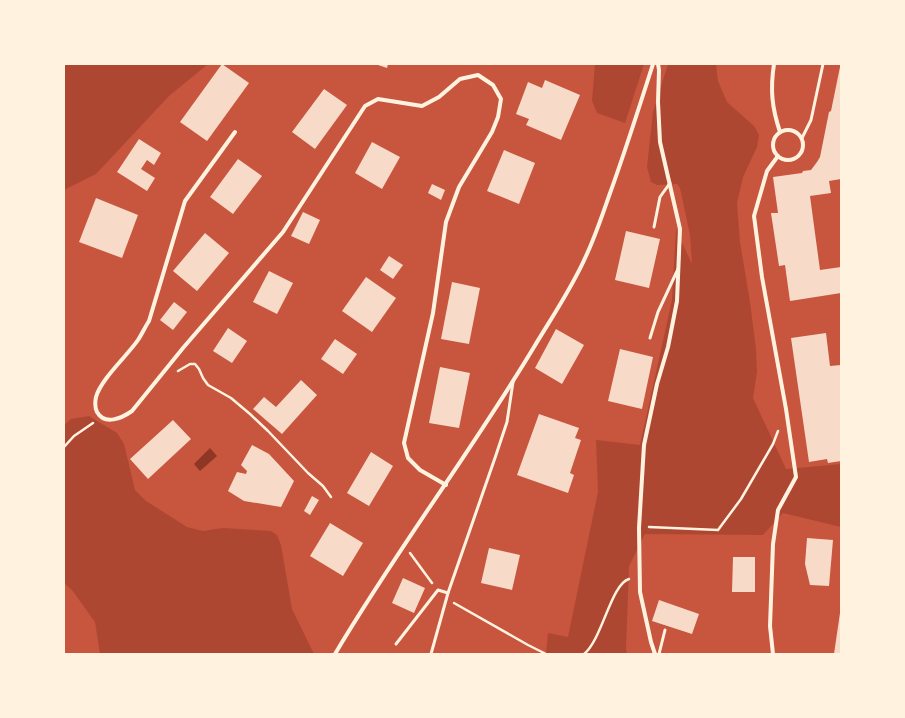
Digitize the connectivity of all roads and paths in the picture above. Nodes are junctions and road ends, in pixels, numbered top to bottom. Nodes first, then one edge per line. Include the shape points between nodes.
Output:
1 (653, 64) edge
2 (658, 64) edge
3 (774, 64) edge
4 (823, 64) edge
5 (235, 132) dead end
6 (780, 132) junction
7 (802, 138) junction
8 (778, 156) junction
9 (670, 184) junction
10 (654, 227) dead end
11 (679, 266) junction
12 (650, 338) dead end
13 (175, 374) dead end
14 (513, 382) junction
15 (101, 418) junction
16 (779, 425) dead end
17 (64, 446) edge
18 (446, 485) junction
19 (331, 497) dead end
20 (644, 527) dead end
21 (408, 551) dead end
22 (638, 576) junction
23 (438, 590) junction
24 (448, 593) junction
25 (451, 601) dead end
26 (665, 630) dead end
27 (396, 644) dead end
28 (334, 654) edge
29 (431, 654) edge
30 (546, 654) edge
31 (584, 654) edge
32 (655, 654) edge
33 (659, 654) edge
34 (773, 654) edge

1 - 14 street via 623,158 586,256
2 - 9 street via 660,142
3 - 6 street via 774,112
4 - 7 lane via 811,120
5 - 15 street via 185,201 149,321 139,339 96,396 96,411
6 - 7 street via 794,131
6 - 8 street via 773,144
7 - 8 street via 803,147 799,156 786,160
8 - 34 street via 767,171 754,216 796,478 778,510 773,544 770,626
9 - 10 lane via 660,197
9 - 11 street via 680,229
11 - 12 lane via 658,312
11 - 22 street via 676,309 644,445
13 - 19 path via 190,364 195,364 208,385 230,398 268,430
14 - 18 street
14 - 24 lane via 507,422
15 - 17 path
15 - 18 street via 118,418 132,411 283,232 365,106 378,99 422,106 439,97 460,79 478,76 493,85 501,100 498,117 492,132 459,187 446,222 433,313 404,443 408,458 420,470
16 - 20 path via 773,444 753,479 718,530
18 - 28 street via 382,576
21 - 23 path
22 - 31 path via 626,580 621,586 595,640
22 - 32 street
23 - 24 lane
23 - 27 lane
24 - 29 lane
25 - 30 path
26 - 33 lane

